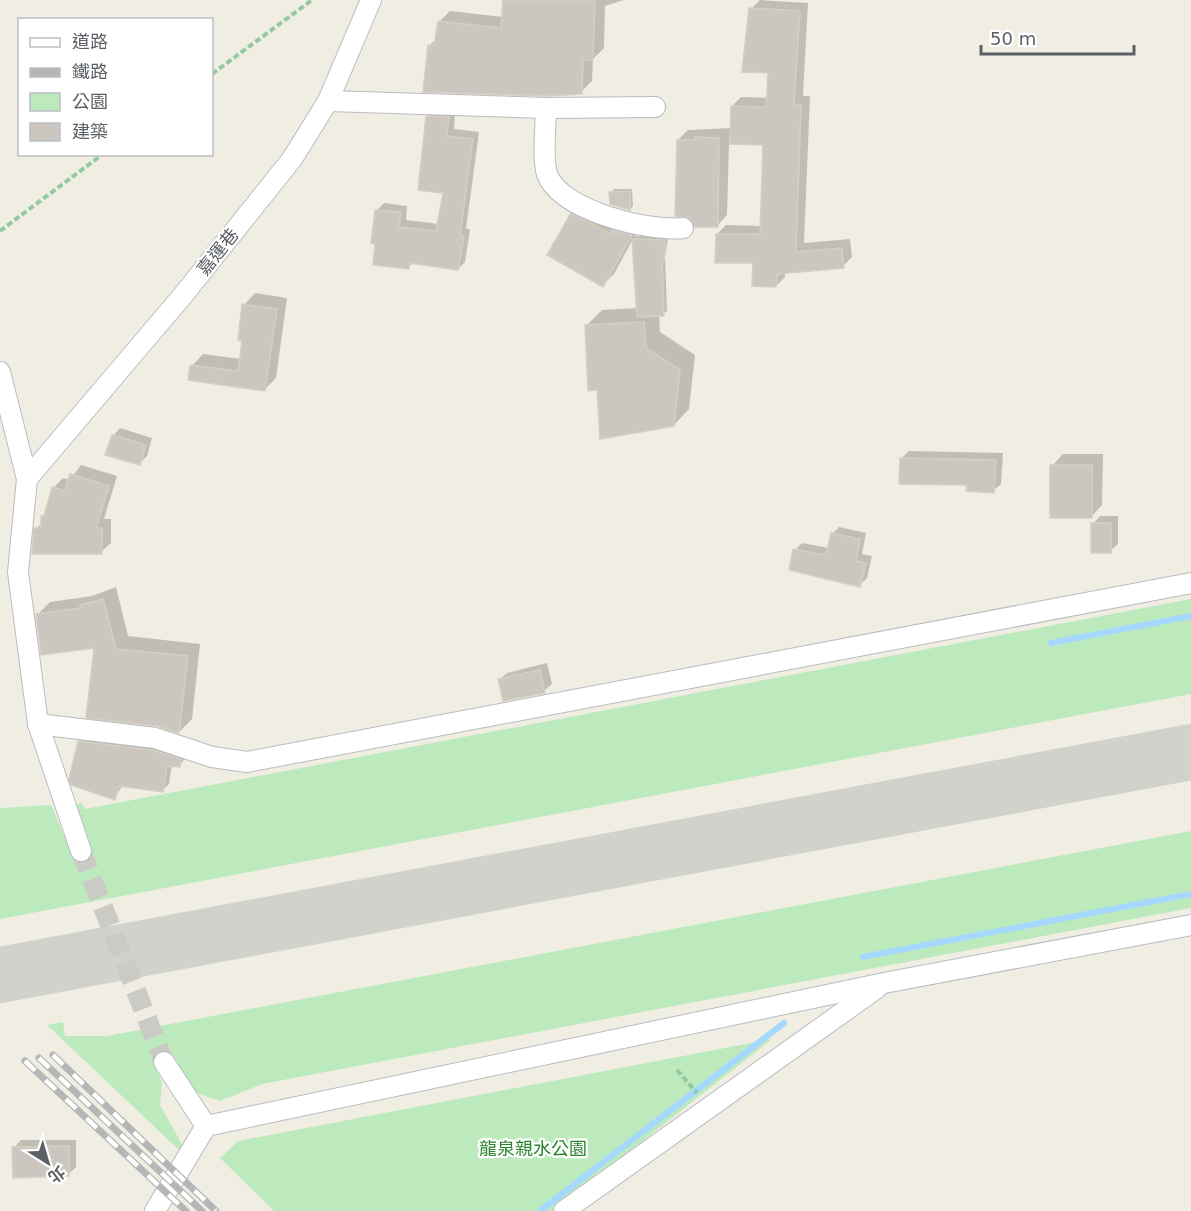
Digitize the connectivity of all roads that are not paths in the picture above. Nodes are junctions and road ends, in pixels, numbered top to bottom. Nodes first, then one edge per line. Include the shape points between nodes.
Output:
1 (371, 0) edge
2 (328, 101) junction
3 (655, 107) dead end
4 (546, 108) junction
5 (683, 228) dead end
6 (0, 372) edge
7 (27, 479) junction
8 (1191, 583) edge
9 (38, 724) junction
10 (81, 850) tunnel mouth
11 (1191, 925) edge
12 (884, 983) junction
13 (164, 1062) tunnel mouth
14 (206, 1126) junction
15 (155, 1211) edge
16 (564, 1211) edge

1 - 2 street, 嘉運巷
2 - 4 street
2 - 7 street, 嘉運巷 via 292,159
3 - 4 street
4 - 5 street via 547,173 555,187 582,207 621,221
6 - 7 street
7 - 9 street via 18,572
8 - 9 street via 247,762 212,757 155,738
9 - 10 street
11 - 12 street
12 - 14 street
12 - 16 street
13 - 14 street
14 - 15 street

